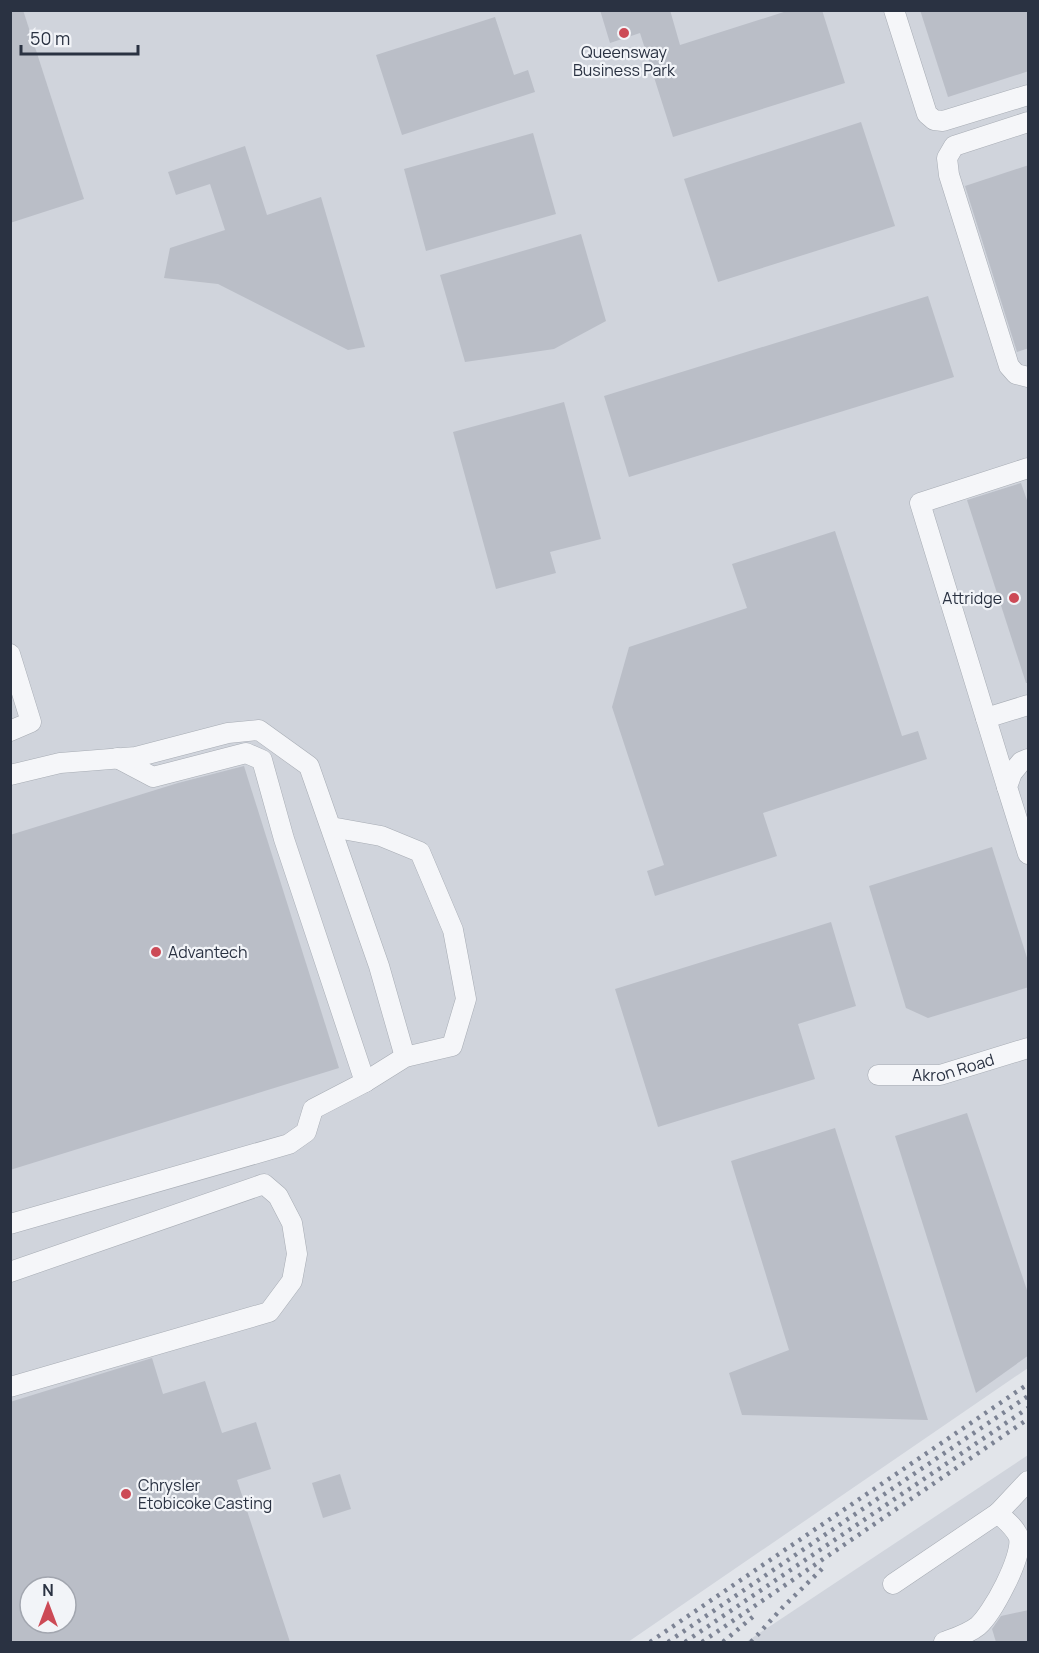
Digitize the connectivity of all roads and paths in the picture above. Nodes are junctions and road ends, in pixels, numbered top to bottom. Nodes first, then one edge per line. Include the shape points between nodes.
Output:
1 (894, 10) edge
2 (1029, 95) edge
3 (1029, 122) edge
4 (1029, 377) edge
5 (1029, 468) edge
6 (10, 654) edge
7 (1029, 705) edge
8 (986, 718) junction
9 (10, 731) edge
10 (117, 758) junction
11 (1029, 759) edge
12 (10, 775) edge
13 (1007, 787) junction
14 (331, 827) junction
15 (1029, 854) edge
16 (1029, 1048) edge
17 (405, 1058) junction
18 (878, 1075) dead end
19 (365, 1082) junction
20 (10, 1224) edge
21 (10, 1272) edge
22 (10, 1387) edge
23 (1029, 1481) edge
24 (998, 1513) junction
25 (893, 1584) dead end
26 (944, 1642) edge

1 - 2 street via 927,114 934,120 943,122
3 - 4 street via 954,146 947,158 1009,366 1016,374
5 - 8 street via 920,503
6 - 9 street via 31,722
7 - 8 street
8 - 13 street
10 - 12 street via 60,763
10 - 14 street via 136,757 228,733 259,730 309,766
10 - 19 street via 153,777 246,753 262,760 284,839
11 - 13 street via 1012,773
13 - 15 street
14 - 17 street via 379,966
14 - 17 street via 381,836 420,852 453,930 466,999 452,1046
16 - 18 street, Akron Road via 940,1075
17 - 19 street
19 - 20 street via 313,1109 306,1132 289,1144
21 - 22 street via 264,1184 278,1196 292,1223 297,1254 292,1281 269,1312
23 - 24 street
24 - 25 street
24 - 26 street via 1019,1537 1016,1562 986,1618 966,1634

